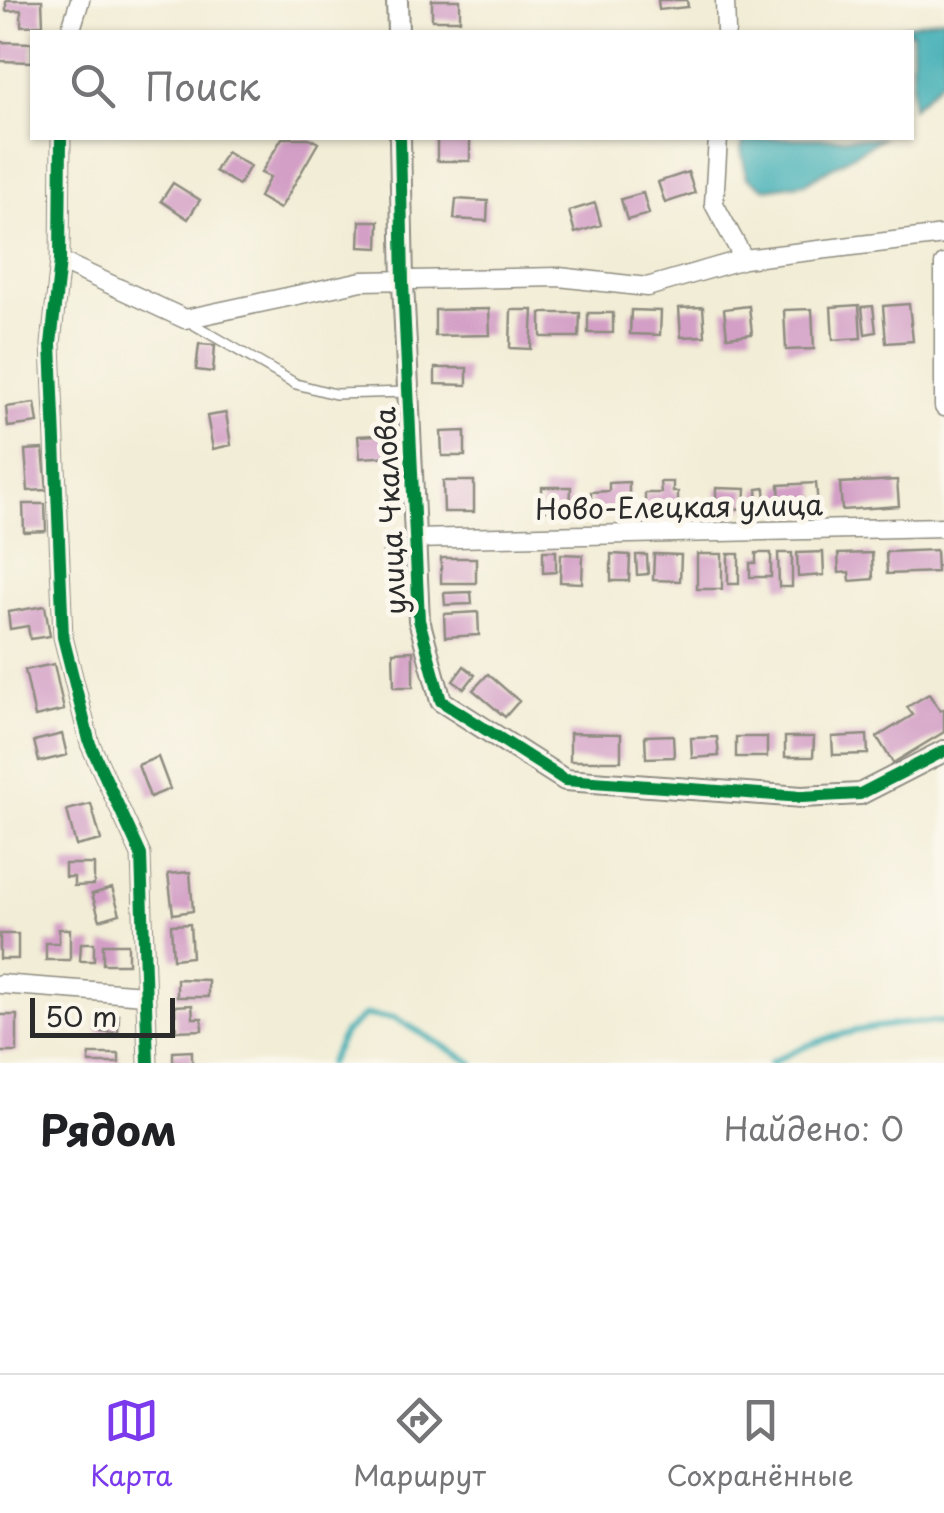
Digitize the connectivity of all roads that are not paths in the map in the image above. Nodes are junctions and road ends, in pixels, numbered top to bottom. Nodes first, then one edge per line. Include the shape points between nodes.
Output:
1 (80, 0) edge
2 (397, 0) edge
3 (725, 0) edge
4 (71, 30) edge
5 (398, 30) edge
6 (726, 30) edge
7 (61, 140) edge
8 (400, 140) edge
9 (718, 140) edge
10 (944, 234) edge
11 (744, 259) junction
12 (60, 261) junction
13 (944, 264) edge
14 (403, 283) junction
15 (185, 320) junction
16 (408, 392) junction
17 (944, 406) edge
18 (944, 527) edge
19 (414, 539) junction
20 (944, 751) edge
21 (0, 984) edge
22 (146, 995) junction
23 (148, 1063) edge

1 - 4 street
2 - 5 street
3 - 6 street
7 - 12 street
8 - 14 street, улица Чкалова
9 - 11 street via 714,204
10 - 11 street
11 - 14 street via 648,287 560,277
12 - 15 street
12 - 22 street via 51,344 63,637 90,744 141,855
13 - 17 street
14 - 15 street via 362,281
14 - 16 street, улица Чкалова
15 - 16 lane via 296,384 334,394
16 - 19 street, улица Чкалова
18 - 19 street, Ново-Елецкая улица
19 - 20 street, улица Чкалова via 419,620 441,701 565,780 802,797 860,794
21 - 22 street
22 - 23 street

